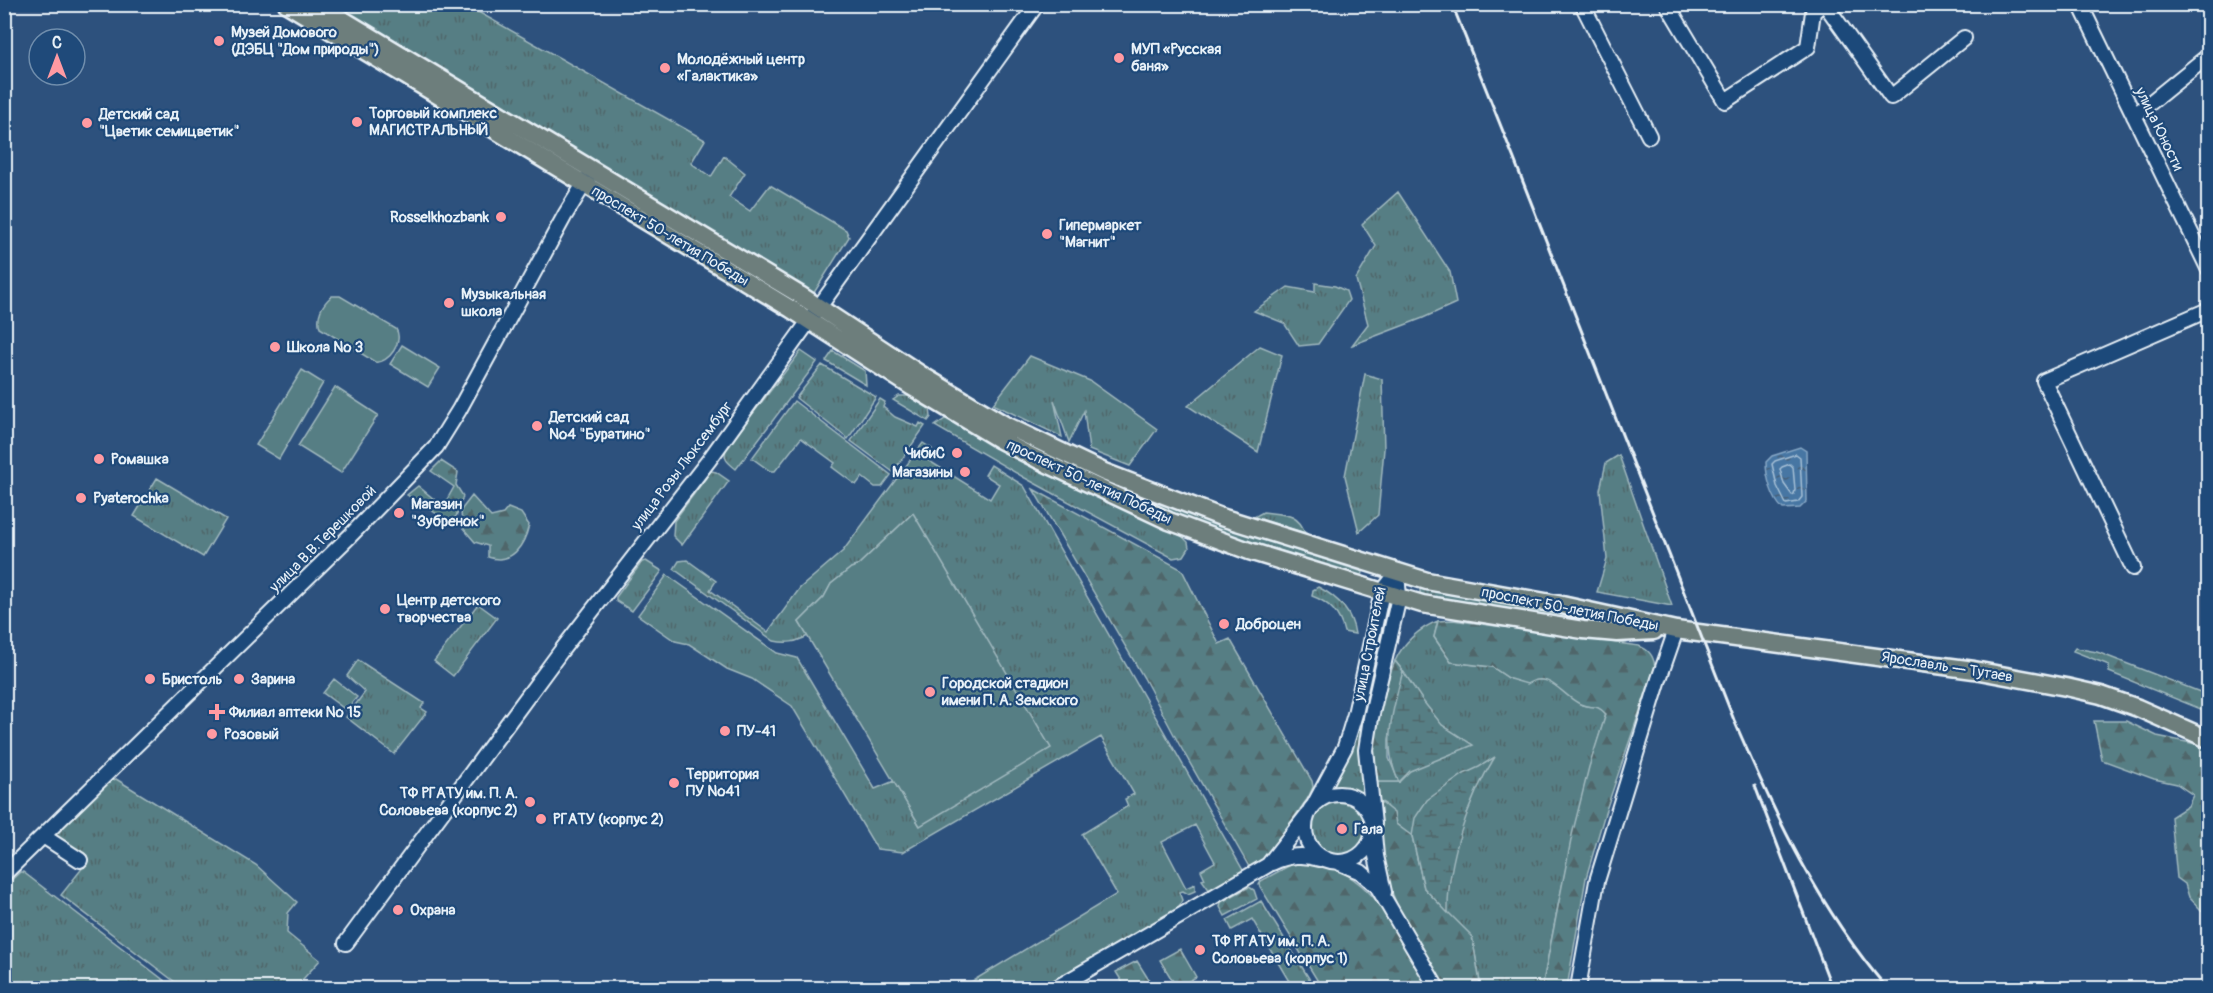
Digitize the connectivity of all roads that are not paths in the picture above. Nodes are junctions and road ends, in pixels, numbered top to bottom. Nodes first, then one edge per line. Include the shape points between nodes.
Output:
1 (287, 4) edge
2 (317, 4) edge
3 (1037, 4) edge
4 (1582, 4) edge
5 (1667, 4) edge
6 (2080, 4) edge
7 (1817, 6) edge
8 (1965, 38) dead end
9 (2208, 56) edge
10 (2134, 116) junction
11 (1649, 136) dead end
12 (588, 177) junction
13 (2208, 268) edge
14 (2208, 310) edge
15 (815, 314) junction
16 (2133, 568) dead end
17 (1397, 573) junction
18 (1382, 592) junction
19 (1399, 597) junction
20 (1676, 630) junction
21 (2208, 739) edge
22 (1311, 809) junction
23 (1374, 828) junction
24 (46, 838) junction
25 (30, 860) dead end
26 (81, 860) dead end
27 (1325, 860) junction
28 (1339, 863) junction
29 (1268, 865) junction
30 (4, 874) edge
31 (1387, 900) junction
32 (346, 943) dead end
33 (1056, 988) edge
34 (1437, 988) edge
35 (1578, 988) edge

1 - 12 main road, проспект 50-летия Победы
2 - 12 main road, проспект 50-летия Победы
3 - 15 street, улица Розы Люксембург
4 - 11 street
5 - 7 street via 1725,101 1808,47
6 - 10 street, улица Юности
7 - 8 street via 1891,97
9 - 10 street
10 - 13 street, улица Юности
12 - 15 main road, проспект 50-летия Победы
12 - 24 street, улица В.В.Терешковой via 436,447
14 - 16 street via 2044,381
15 - 17 main road, проспект 50-летия Победы via 1007,426 1104,472 1221,517
15 - 18 main road, проспект 50-летия Победы via 949,410 1037,459 1191,529
15 - 32 street, улица Розы Люксембург
17 - 18 street, улица Строителей
17 - 19 street, улица Строителей
17 - 20 main road, проспект 50-летия Победы
18 - 19 main road, проспект 50-летия Победы
18 - 22 street, улица Строителей via 1350,732
19 - 20 main road, проспект 50-летия Победы via 1583,630
19 - 23 street, улица Строителей via 1368,736
20 - 21 main road, Ярославль — Тутаев via 1974,670 2066,687 2138,708
20 - 35 street via 1597,881
22 - 23 street via 1327,796 1353,796 1364,804
22 - 27 street via 1304,828 1307,842
22 - 29 street, улица Строителей
23 - 28 street via 1364,853
23 - 31 street, улица Строителей via 1377,863
24 - 25 street
24 - 26 street
24 - 30 street, улица В.В.Терешковой
27 - 28 street
27 - 29 street via 1299,855
28 - 31 street via 1370,878
29 - 33 street, улица Строителей
31 - 34 street

